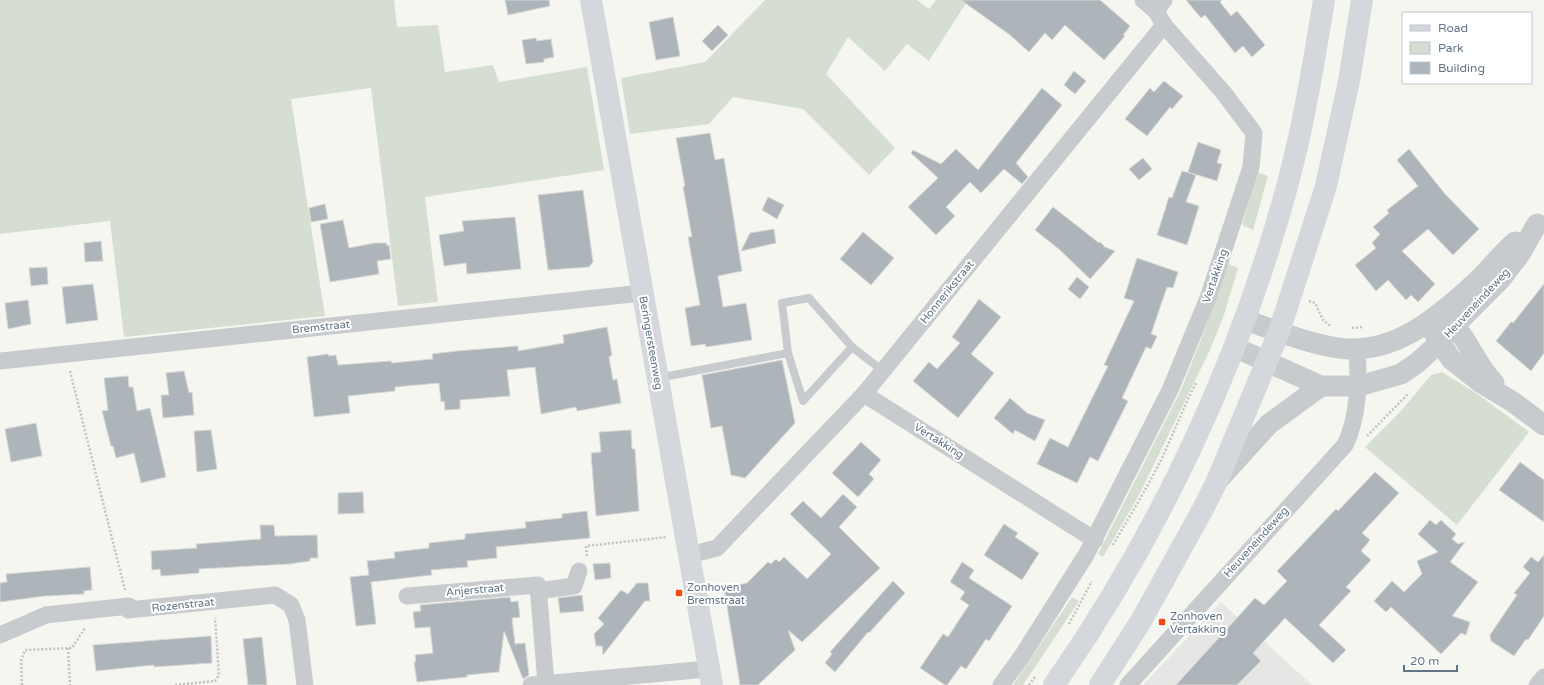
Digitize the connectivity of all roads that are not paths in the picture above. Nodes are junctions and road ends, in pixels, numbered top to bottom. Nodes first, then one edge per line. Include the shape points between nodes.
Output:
1 (591, 0) edge
2 (1142, 0) edge
3 (1324, 0) edge
4 (1362, 0) edge
5 (1161, 12) edge
6 (1540, 220) edge
7 (642, 292) junction
8 (1245, 320) junction
9 (1441, 321) junction
10 (1279, 332) junction
11 (1439, 344) junction
12 (852, 347) junction
13 (1234, 347) junction
14 (1357, 349) junction
15 (788, 352) junction
16 (0, 361) edge
17 (1268, 361) junction
18 (883, 371) junction
19 (657, 378) junction
20 (1321, 386) junction
21 (1359, 386) junction
22 (864, 394) junction
23 (1513, 402) junction
24 (1544, 425) edge
25 (1217, 481) junction
26 (1095, 540) junction
27 (687, 545) junction
28 (579, 571) road end
29 (538, 591) junction
30 (407, 596) dead end
31 (0, 635) edge
32 (710, 677) edge
33 (1544, 677) edge
34 (538, 684) edge
35 (305, 685) edge
36 (1001, 685) edge
37 (1054, 685) edge
38 (1100, 685) edge
39 (1128, 685) edge
40 (1537, 685) edge

1 - 7 main road, Beringersteenweg
2 - 5 street, Vertakking
3 - 8 main road via 1289,182
4 - 10 main road via 1349,81 1326,186
5 - 18 street, Honnerikstraat
5 - 26 street, Vertakking via 1254,133 1251,167 1208,298 1170,390
6 - 9 street, Heuveneindeweg via 1520,254 1500,280
7 - 16 street, Bremstraat
7 - 19 main road, Beringersteenweg
8 - 10 street, Heuveneindeweg
8 - 13 main road
9 - 11 street
9 - 14 street, Heuveneindeweg via 1391,343
9 - 23 street via 1486,376
10 - 14 street, Heuveneindeweg via 1314,343
10 - 17 main road
11 - 21 street, Heuveneindeweg via 1401,374
11 - 23 street via 1457,364
12 - 15 lane via 803,401
12 - 15 lane via 809,298 782,303
12 - 18 lane
13 - 17 street, Heuveneindeweg
13 - 37 main road via 1183,465 1146,537 1110,601
14 - 21 street, Heuveneindeweg
15 - 19 lane
17 - 20 street, Heuveneindeweg
17 - 25 main road
18 - 22 street, Honnerikstraat
19 - 27 main road, Beringersteenweg
20 - 21 street, Heuveneindeweg
20 - 25 street via 1269,424
21 - 39 street, Heuveneindeweg via 1345,445
22 - 26 street, Vertakking
22 - 27 street, Honnerikstraat via 717,548
23 - 24 street
25 - 38 main road via 1141,621
26 - 36 street, Vertakking
27 - 32 main road, Beringersteenweg
28 - 29 street, Anjerstraat via 574,586
29 - 30 street, Anjerstraat via 538,585
29 - 34 street
31 - 35 street, Rozenstraat via 46,615 129,606 128,610 275,596 291,605 297,620
32 - 34 street
33 - 40 street

